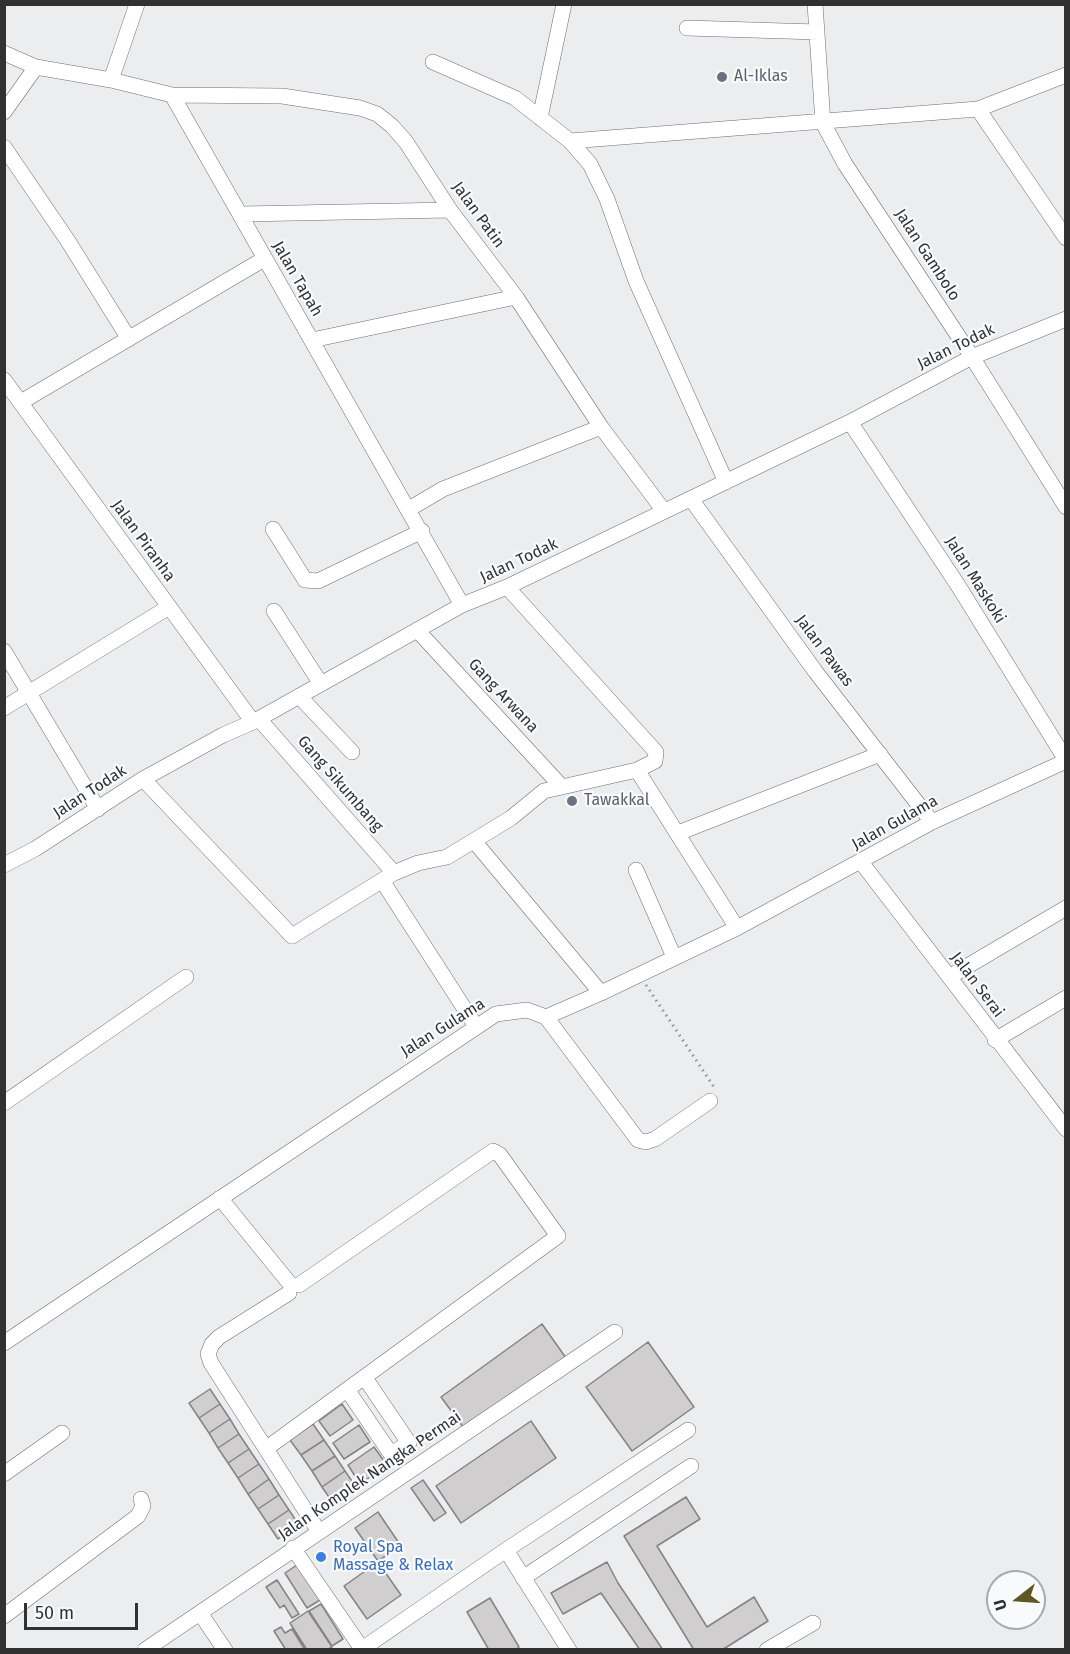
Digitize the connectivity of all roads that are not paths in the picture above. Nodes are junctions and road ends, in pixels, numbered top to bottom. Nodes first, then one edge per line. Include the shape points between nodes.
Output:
1 (137, 4) edge
2 (564, 4) edge
3 (815, 4) edge
4 (687, 28) dead end
5 (817, 32) junction
6 (4, 53) edge
7 (433, 62) dead end
8 (36, 67) junction
9 (1065, 75) edge
10 (111, 80) junction
11 (172, 95) junction
12 (978, 109) junction
13 (4, 112) edge
14 (540, 118) junction
15 (823, 123) junction
16 (570, 141) junction
17 (4, 147) edge
18 (450, 210) junction
19 (242, 214) junction
20 (1065, 238) edge
21 (264, 259) junction
22 (516, 297) junction
23 (1065, 319) edge
24 (129, 339) junction
25 (312, 340) junction
26 (972, 357) junction
27 (4, 380) edge
28 (21, 402) junction
29 (850, 422) junction
30 (601, 427) junction
31 (726, 482) junction
32 (691, 499) junction
33 (1065, 504) edge
34 (409, 509) junction
35 (664, 511) junction
36 (273, 529) dead end
37 (422, 531) junction
38 (507, 587) junction
39 (462, 605) junction
40 (169, 607) junction
41 (274, 611) dead end
42 (417, 630) junction
43 (4, 651) edge
44 (321, 684) junction
45 (28, 692) junction
46 (299, 696) junction
47 (4, 708) edge
48 (256, 721) junction
49 (352, 752) dead end
50 (880, 753) junction
51 (1065, 761) edge
52 (637, 770) junction
53 (143, 779) junction
54 (562, 787) junction
55 (98, 809) junction
56 (932, 822) junction
57 (678, 833) junction
58 (474, 841) junction
59 (861, 862) junction
60 (4, 865) edge
61 (636, 870) dead end
62 (389, 877) junction
63 (1065, 908) edge
64 (737, 928) junction
65 (674, 957) junction
66 (186, 977) dead end
67 (949, 977) junction
68 (601, 993) junction
69 (1065, 998) edge
70 (546, 1017) junction
71 (475, 1025) junction
72 (995, 1040) junction
73 (710, 1101) road end
74 (4, 1102) edge
75 (1065, 1129) edge
76 (220, 1198) junction
77 (292, 1287) junction
78 (615, 1332) dead end
79 (4, 1343) edge
80 (365, 1378) junction
81 (348, 1390) junction
82 (688, 1430) dead end
83 (62, 1433) dead end
84 (267, 1449) junction
85 (691, 1466) dead end
86 (4, 1474) edge
87 (141, 1499) dead end
88 (314, 1524) dead end
89 (292, 1548) junction
90 (508, 1553) junction
91 (523, 1578) junction
92 (200, 1613) junction
93 (4, 1616) edge
94 (813, 1623) dead end
95 (145, 1650) edge
96 (225, 1650) edge
97 (569, 1650) edge
98 (767, 1650) edge

1 - 10 street
2 - 14 street
3 - 5 street, Jalan Gambolo
4 - 5 street
5 - 15 street, Jalan Gambolo
6 - 8 street
7 - 14 street via 501,90
8 - 10 street
8 - 13 street
9 - 12 street
10 - 11 street
11 - 18 street, Jalan Patin via 282,96 377,114 406,142
11 - 19 street, Jalan Tapah
12 - 15 street
12 - 20 street
14 - 16 street
15 - 16 street
15 - 26 street, Jalan Gambolo via 845,164
16 - 31 street via 598,176 636,281
17 - 24 street
18 - 19 street
18 - 22 street, Jalan Patin
19 - 21 street, Jalan Tapah
21 - 24 street
21 - 25 street, Jalan Tapah
22 - 25 street
22 - 30 street, Jalan Patin
23 - 26 street, Jalan Todak
24 - 28 street
25 - 34 street, Jalan Tapah
26 - 29 street, Jalan Todak
26 - 33 street, Jalan Gambolo
27 - 28 street, Jalan Piranha
28 - 40 street, Jalan Piranha
29 - 31 street, Jalan Todak
29 - 51 street, Jalan Maskoki via 959,587
30 - 34 street via 443,489
30 - 35 street, Jalan Patin
31 - 32 street, Jalan Todak
32 - 35 street, Jalan Todak
32 - 50 street, Jalan Pawas via 815,671
34 - 37 street, Jalan Tapah
35 - 38 street, Jalan Todak
36 - 37 street via 305,580 318,581
37 - 39 street, Jalan Tapah
38 - 39 street, Jalan Todak
38 - 52 street via 656,752 655,761
39 - 42 street, Jalan Todak
40 - 45 street
40 - 48 street, Jalan Piranha
41 - 44 street
42 - 44 street, Jalan Todak
42 - 54 street, Gang Arwana
43 - 45 street
44 - 46 street, Jalan Todak
45 - 47 street
45 - 55 street
46 - 48 street, Jalan Todak
46 - 49 street
48 - 53 street, Jalan Todak
48 - 62 street, Gang Sikumbang
50 - 56 street, Jalan Pawas
50 - 57 street
51 - 56 street, Jalan Gulama
52 - 54 street
52 - 57 street
53 - 55 street, Jalan Todak
53 - 62 street via 292,936
54 - 58 street via 544,791
55 - 60 street, Jalan Todak
56 - 59 street, Jalan Gulama
57 - 64 street
58 - 62 street via 447,856 417,863
58 - 68 street
59 - 64 street, Jalan Gulama
59 - 67 street, Jalan Serai
61 - 65 street
62 - 71 street, Gang Sikumbang
63 - 67 street
64 - 65 street, Jalan Gulama
65 - 68 street, Jalan Gulama
66 - 74 street
67 - 72 street, Jalan Serai
68 - 70 street, Jalan Gulama
69 - 72 street
70 - 71 street, Jalan Gulama via 515,1010
70 - 73 street via 638,1140 655,1139
71 - 76 street, Jalan Gulama
72 - 75 street, Jalan Serai
76 - 77 street
76 - 79 street, Jalan Gulama
77 - 80 street via 493,1151 500,1155 558,1236
77 - 84 street via 219,1337 208,1354
78 - 89 street, Jalan Komplek Nangka Permai
80 - 81 street
80 - 81 street via 409,1443 392,1454
81 - 84 street
82 - 90 street
83 - 86 street
84 - 88 street
85 - 91 street
87 - 93 street via 138,1516
89 - 90 street via 362,1650
89 - 92 street, Jalan Komplek Nangka Permai
90 - 91 street
91 - 97 street
92 - 95 street, Jalan Komplek Nangka Permai
92 - 96 street
94 - 98 street

